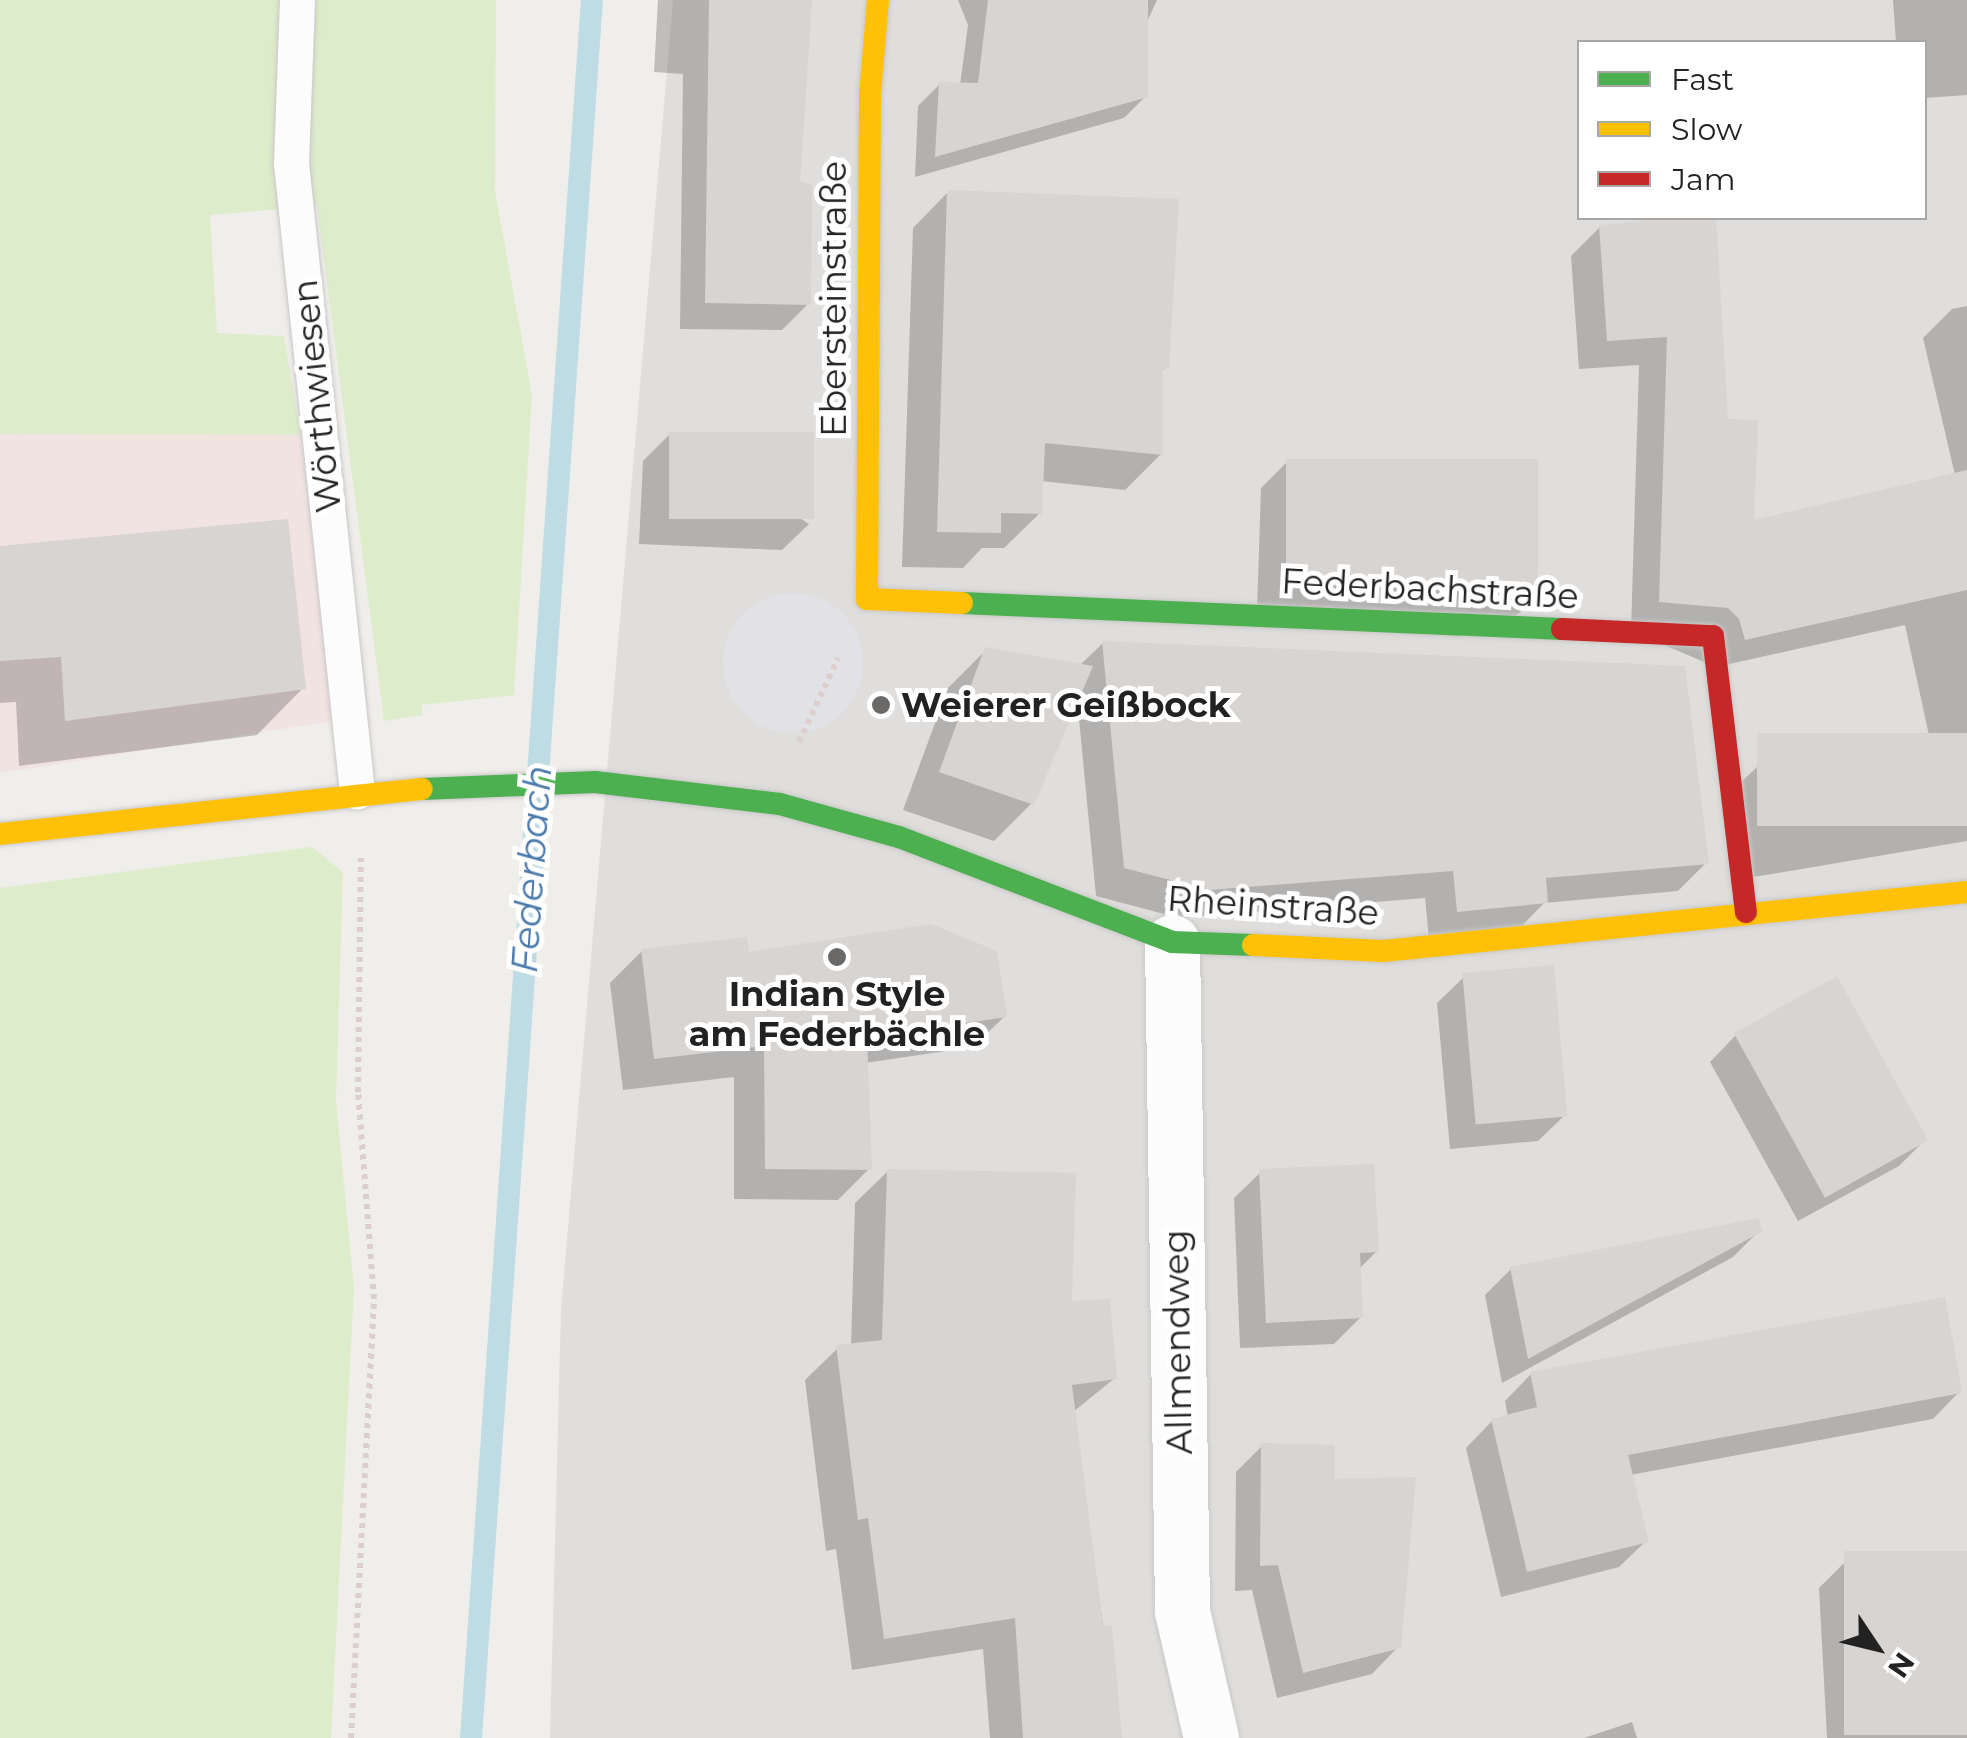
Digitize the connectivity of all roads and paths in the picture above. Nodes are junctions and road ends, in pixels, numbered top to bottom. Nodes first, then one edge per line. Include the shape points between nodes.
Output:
1 (297, 0) edge
2 (878, 0) edge
3 (867, 599) junction
4 (796, 752) dead end
5 (357, 792) junction
6 (0, 834) edge
7 (1967, 892) edge
8 (1746, 912) junction
9 (1172, 942) junction
10 (352, 1738) edge
11 (1211, 1738) edge

1 - 5 lane, Wörthwiesen via 291,163
2 - 3 main road, Ebersteinstraße via 870,95
3 - 4 path
3 - 8 main road, Federbachstraße via 1712,636
5 - 6 main road, Rheinstraße
5 - 9 main road, Rheinstraße via 595,782 780,804 865,827
5 - 10 path via 358,1092 374,1299
7 - 8 main road, Rheinstraße
8 - 9 main road, Rheinstraße via 1383,950
9 - 11 street, Allmendweg via 1182,1611

